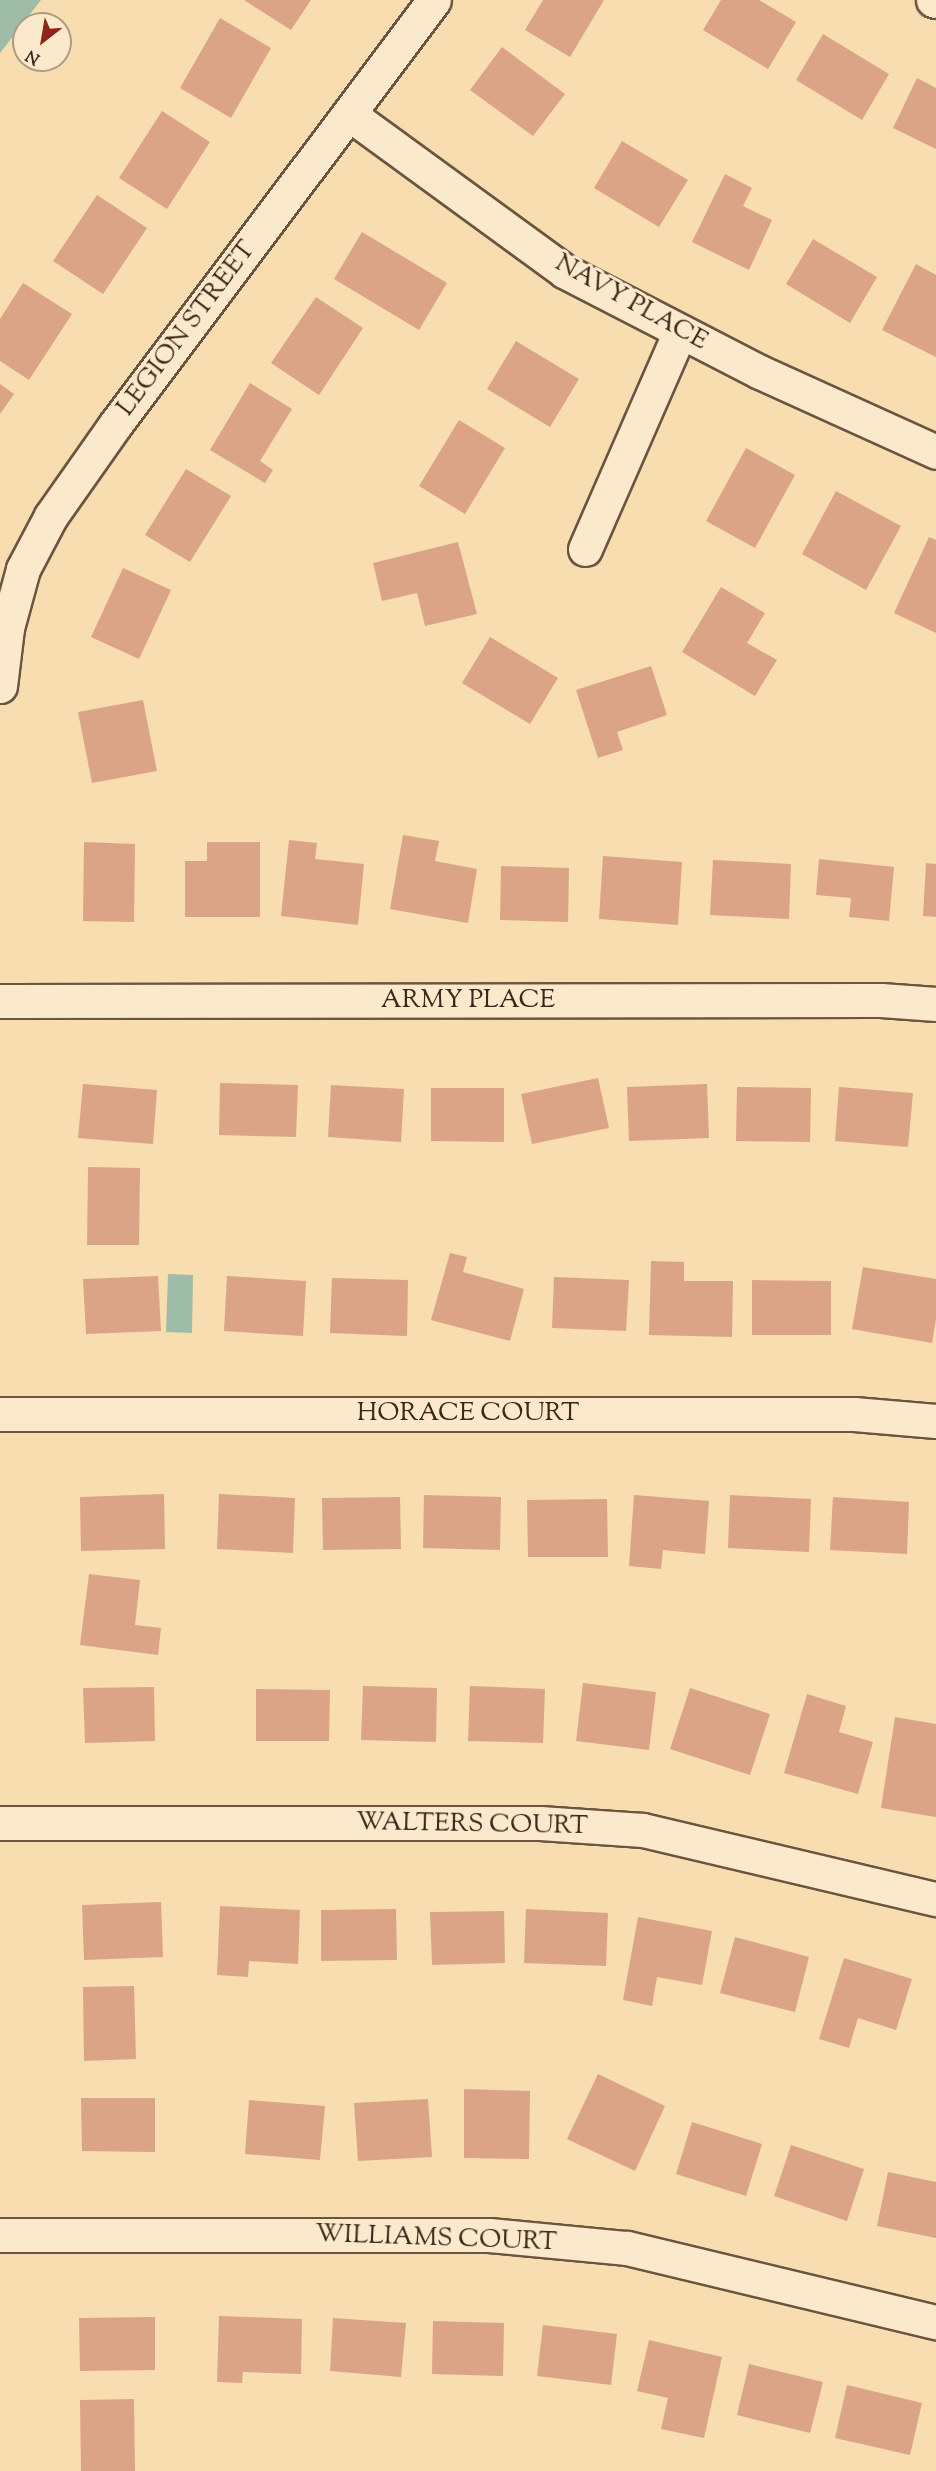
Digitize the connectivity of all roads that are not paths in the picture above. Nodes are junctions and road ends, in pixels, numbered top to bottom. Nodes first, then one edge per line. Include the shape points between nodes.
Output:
1 (434, 0) edge
2 (349, 114) junction
3 (680, 332) junction
4 (936, 452) edge
5 (585, 549) dead end
6 (0, 686) edge
7 (0, 1001) edge
8 (936, 1004) edge
9 (0, 1414) edge
10 (936, 1420) edge
11 (0, 1823) edge
12 (936, 1899) edge
13 (0, 2235) edge
14 (936, 2322) edge

1 - 2 street, LEGION STREET
2 - 3 street, NAVY PLACE via 564,271
2 - 6 street, LEGION STREET via 51,516 23,569 7,628
3 - 4 street, NAVY PLACE
3 - 5 street
7 - 8 street, ARMY PLACE via 880,1000
9 - 10 street, HORACE COURT via 854,1414
11 - 12 street, WALTERS COURT via 540,1823 643,1830
13 - 14 street, WILLIAMS COURT via 512,2237 627,2248

